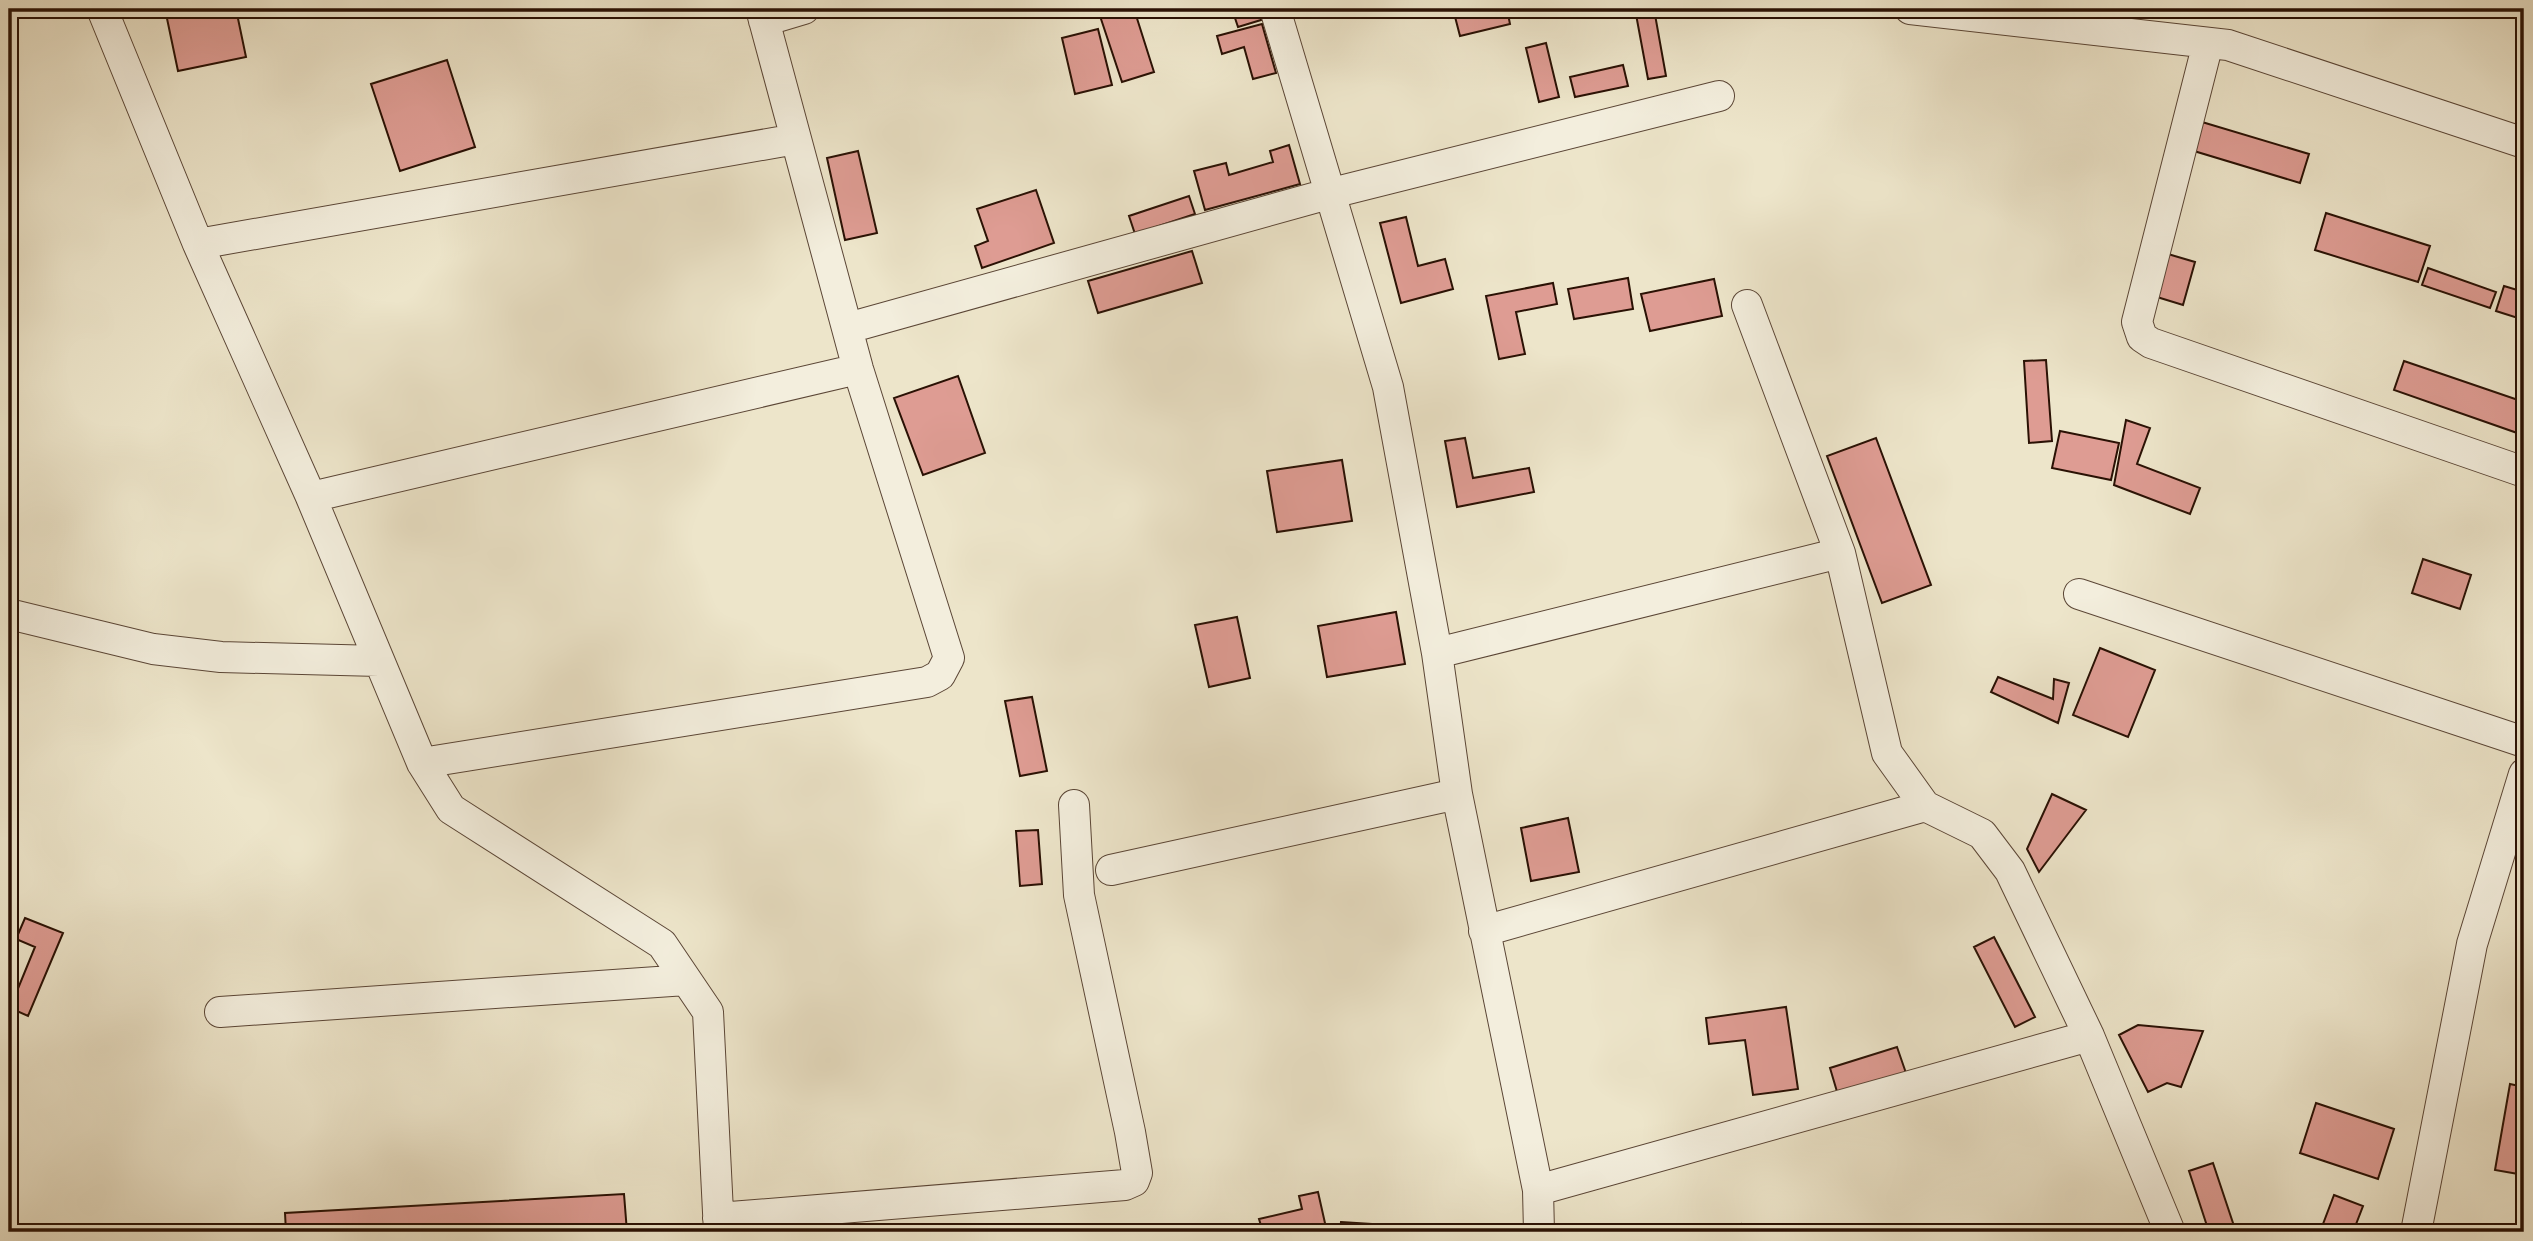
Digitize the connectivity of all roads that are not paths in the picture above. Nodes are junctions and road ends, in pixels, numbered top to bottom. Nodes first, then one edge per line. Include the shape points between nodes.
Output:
1 (102, 9) edge
2 (804, 9) edge
3 (1275, 9) edge
4 (1910, 9) edge
5 (762, 15) edge
6 (2208, 43) junction
7 (1719, 96) dead end
8 (796, 139) junction
9 (2524, 143) edge
10 (1328, 194) junction
11 (198, 244) junction
12 (1747, 305) dead end
13 (848, 328) junction
14 (858, 369) junction
15 (2524, 472) edge
16 (311, 497) junction
17 (1840, 553) junction
18 (2079, 594) dead end
19 (9, 614) edge
20 (1437, 653) junction
21 (379, 661) junction
22 (2524, 742) edge
23 (422, 763) junction
24 (2524, 774) edge
25 (1457, 794) junction
26 (1074, 805) dead end
27 (1925, 806) junction
28 (2512, 857) edge
29 (1111, 870) dead end
30 (1484, 931) junction
31 (686, 980) junction
32 (220, 1012) dead end
33 (2089, 1036) junction
34 (1538, 1190) junction
35 (719, 1225) edge
36 (1539, 1232) edge
37 (2170, 1232) edge
38 (2416, 1232) edge

1 - 11 street
2 - 5 street
3 - 10 street
4 - 6 street
5 - 8 street
6 - 9 street via 2228,45
6 - 15 street via 2137,322 2142,337
7 - 10 street
8 - 11 street
8 - 13 street
10 - 13 street
10 - 20 street via 1388,387
11 - 16 street
12 - 17 street
13 - 14 street
14 - 16 street
14 - 23 street via 949,658 940,675 927,681
16 - 21 street
17 - 20 street
17 - 27 street via 1887,752
18 - 22 street
19 - 21 street via 153,649 221,657
20 - 25 street
21 - 23 street
23 - 31 street via 450,809 662,944
24 - 28 street
25 - 29 street
25 - 30 street
26 - 35 street via 1079,895 1130,1132 1137,1174 1134,1181
27 - 30 street
27 - 33 street via 1982,834 2011,871
28 - 38 street via 2472,944
30 - 34 street
31 - 32 street
31 - 35 street via 708,1013
33 - 34 street
33 - 37 street
34 - 36 street

